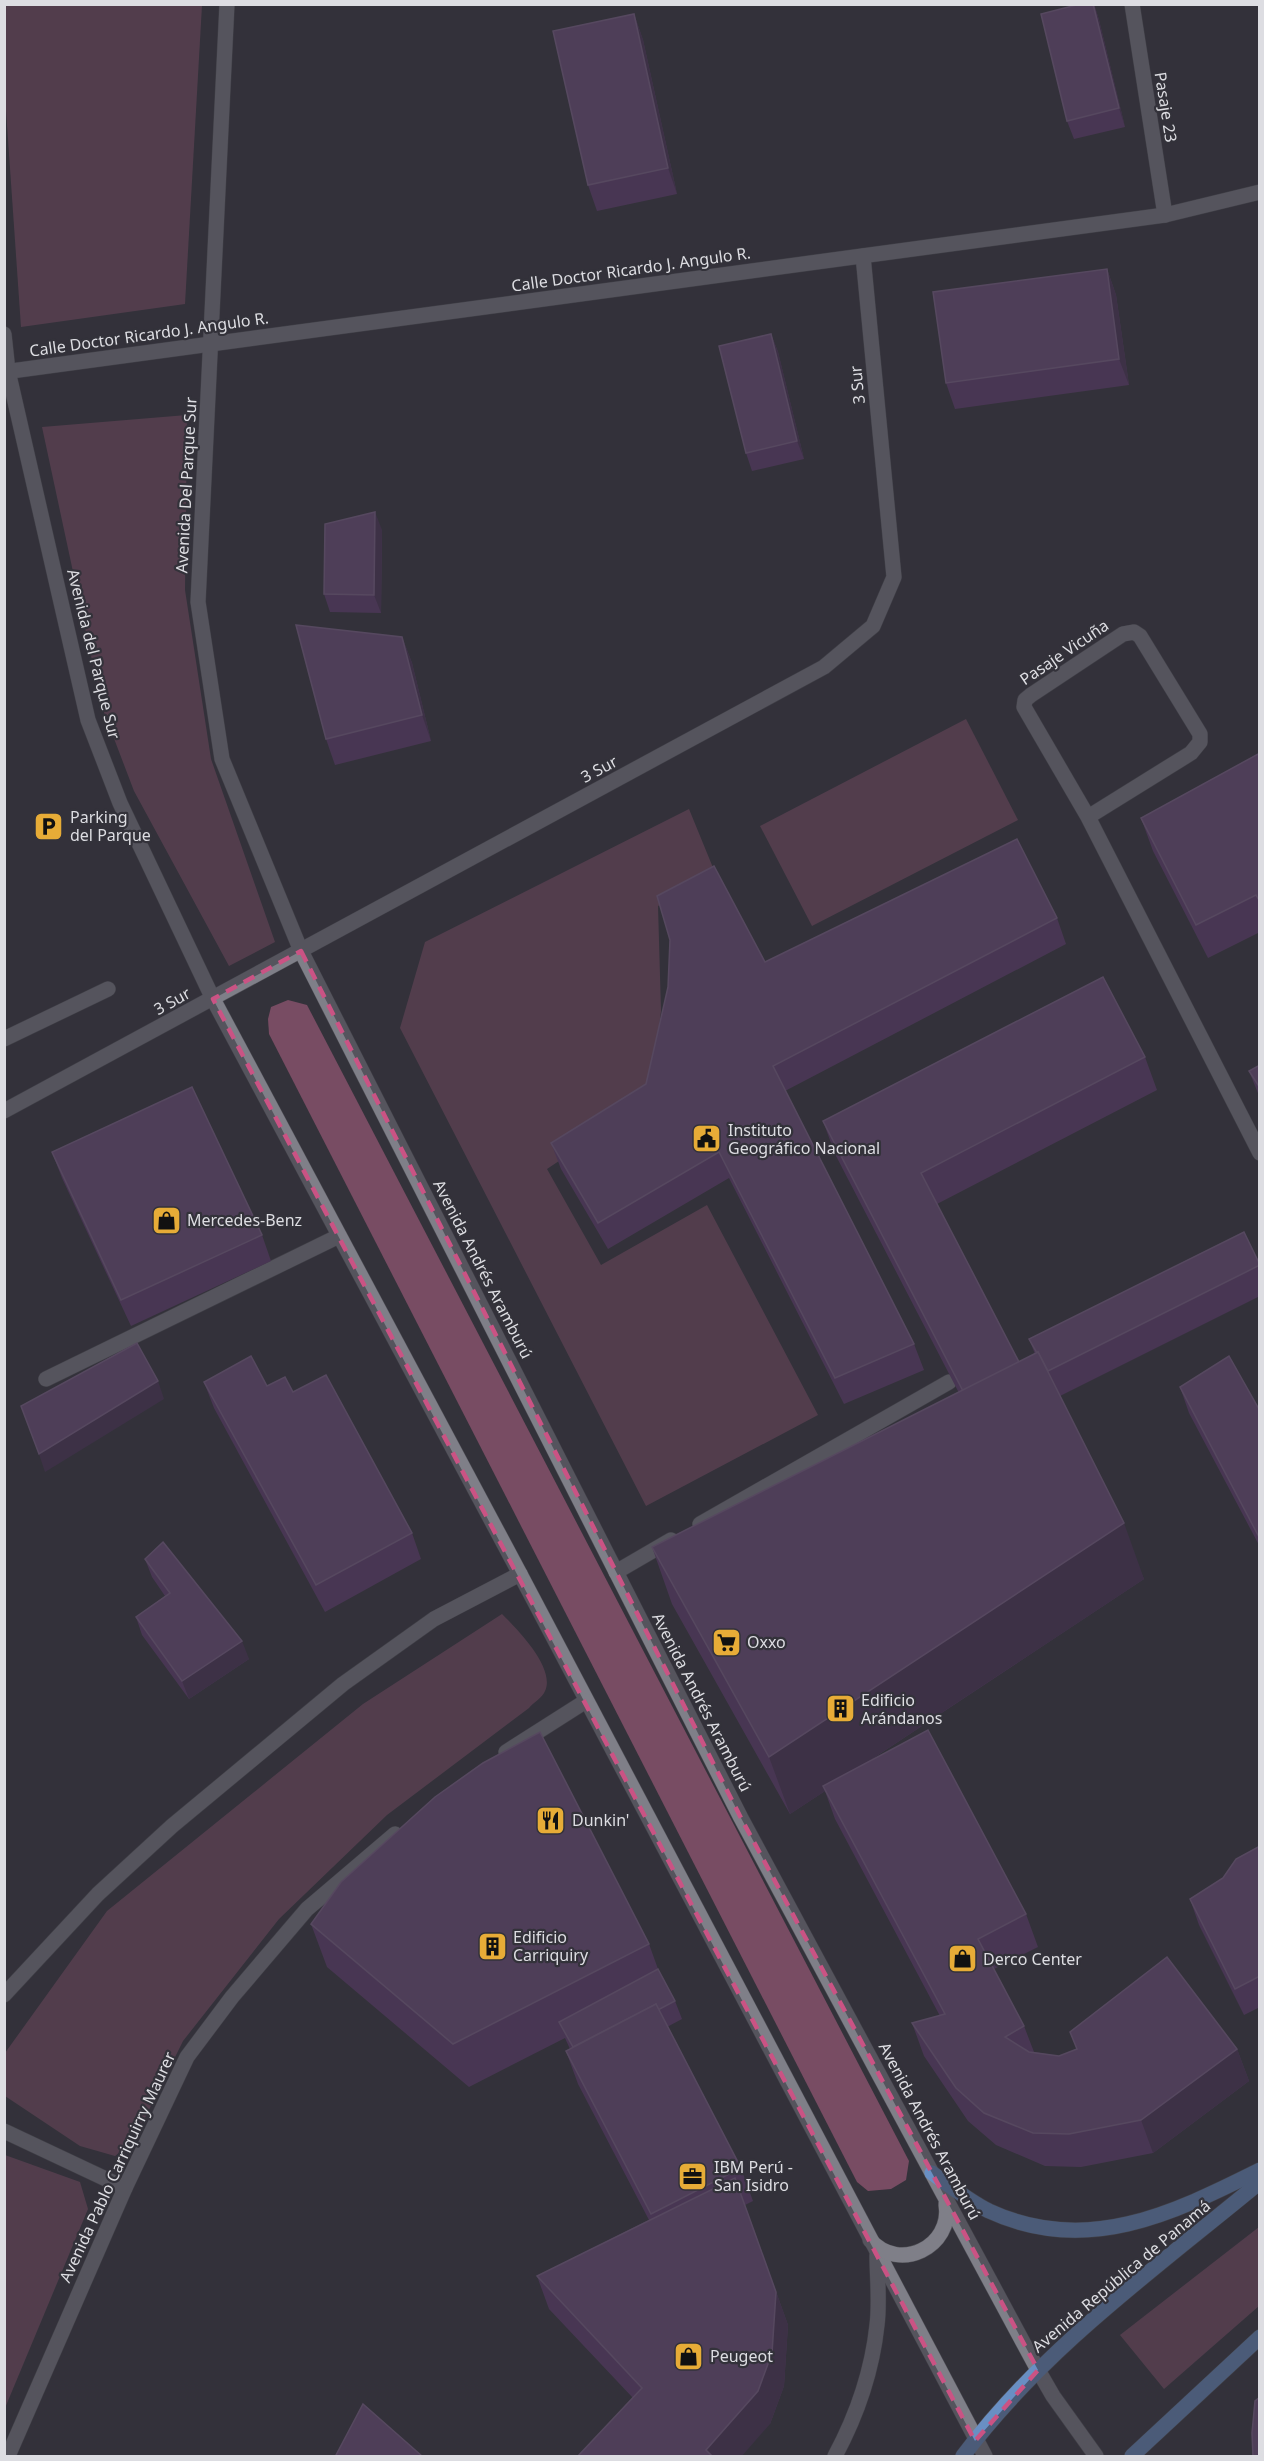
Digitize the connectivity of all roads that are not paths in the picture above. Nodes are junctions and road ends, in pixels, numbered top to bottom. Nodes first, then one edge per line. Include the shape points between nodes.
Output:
1 (227, 4) edge
2 (1132, 4) edge
3 (1260, 192) edge
4 (1165, 215) junction
5 (863, 256) junction
6 (4, 334) edge
7 (212, 343) junction
8 (6, 372) edge
9 (1088, 817) junction
10 (301, 951) junction
11 (108, 989) dead end
12 (213, 999) junction
13 (4, 1039) edge
14 (4, 1111) edge
15 (1260, 1153) edge
16 (339, 1236) junction
17 (46, 1379) dead end
18 (949, 1382) edge
19 (616, 1572) junction
20 (520, 1574) junction
21 (586, 1701) junction
22 (490, 1762) edge
23 (408, 1823) edge
24 (4, 1995) edge
25 (4, 2131) edge
26 (1260, 2170) edge
27 (932, 2173) junction
28 (1260, 2182) edge
29 (125, 2188) junction
30 (944, 2198) junction
31 (868, 2238) junction
32 (877, 2255) junction
33 (1260, 2337) edge
34 (1038, 2370) junction
35 (975, 2441) junction
36 (8, 2457) edge
37 (835, 2457) edge
38 (963, 2457) edge
39 (985, 2457) edge
40 (1096, 2457) edge
41 (1132, 2457) edge

1 - 7 main road, Avenida Del Parque Sur
2 - 4 main road, Pasaje 23
3 - 4 main road, Calle Doctor Ricardo J. Angulo R.
4 - 5 main road, Calle Doctor Ricardo J. Angulo R.
5 - 7 main road, Calle Doctor Ricardo J. Angulo R.
5 - 10 main road, 3 Sur via 894,577 873,626 824,667
6 - 8 main road, Avenida del Parque Sur
7 - 8 main road, Calle Doctor Ricardo J. Angulo R.
7 - 10 main road, Avenida Del Parque Sur via 198,603 222,759
8 - 12 main road, Avenida del Parque Sur via 88,720 120,804
9 - 9 main road, Pasaje Vicuña via 1026,714 1025,700 1123,634 1134,632 1200,734 1200,742 1191,753
9 - 15 main road, Pasaje Vicuña
10 - 12 main road, 3 Sur
10 - 19 main road, Avenida Andrés Aramburú
11 - 13 main road
12 - 14 main road, 3 Sur
12 - 16 main road
16 - 17 main road
16 - 20 main road
18 - 19 main road
19 - 27 main road, Avenida Andrés Aramburú via 741,1818
20 - 21 main road
20 - 24 main road via 434,1619 343,1684 172,1826
21 - 22 main road
21 - 31 main road
23 - 29 main road, Avenida Pablo Carriquirry Maurer via 308,1909 226,2006 187,2057
25 - 29 main road
26 - 27 main road via 1156,2218 1077,2230 1006,2218
27 - 30 main road, Avenida Andrés Aramburú
28 - 34 main road, Avenida República de Panamá via 1082,2328
29 - 36 main road, Avenida Pablo Carriquirry Maurer
30 - 31 main road via 944,2227 923,2250 898,2255 882,2250
30 - 34 main road, Avenida Andrés Aramburú
31 - 32 main road
32 - 35 main road
32 - 37 main road via 877,2323 866,2384
33 - 41 main road
34 - 35 main road, Avenida República de Panamá
34 - 40 main road, Avenida Andrés Aramburú
35 - 38 main road, Avenida República de Panamá
35 - 39 main road

